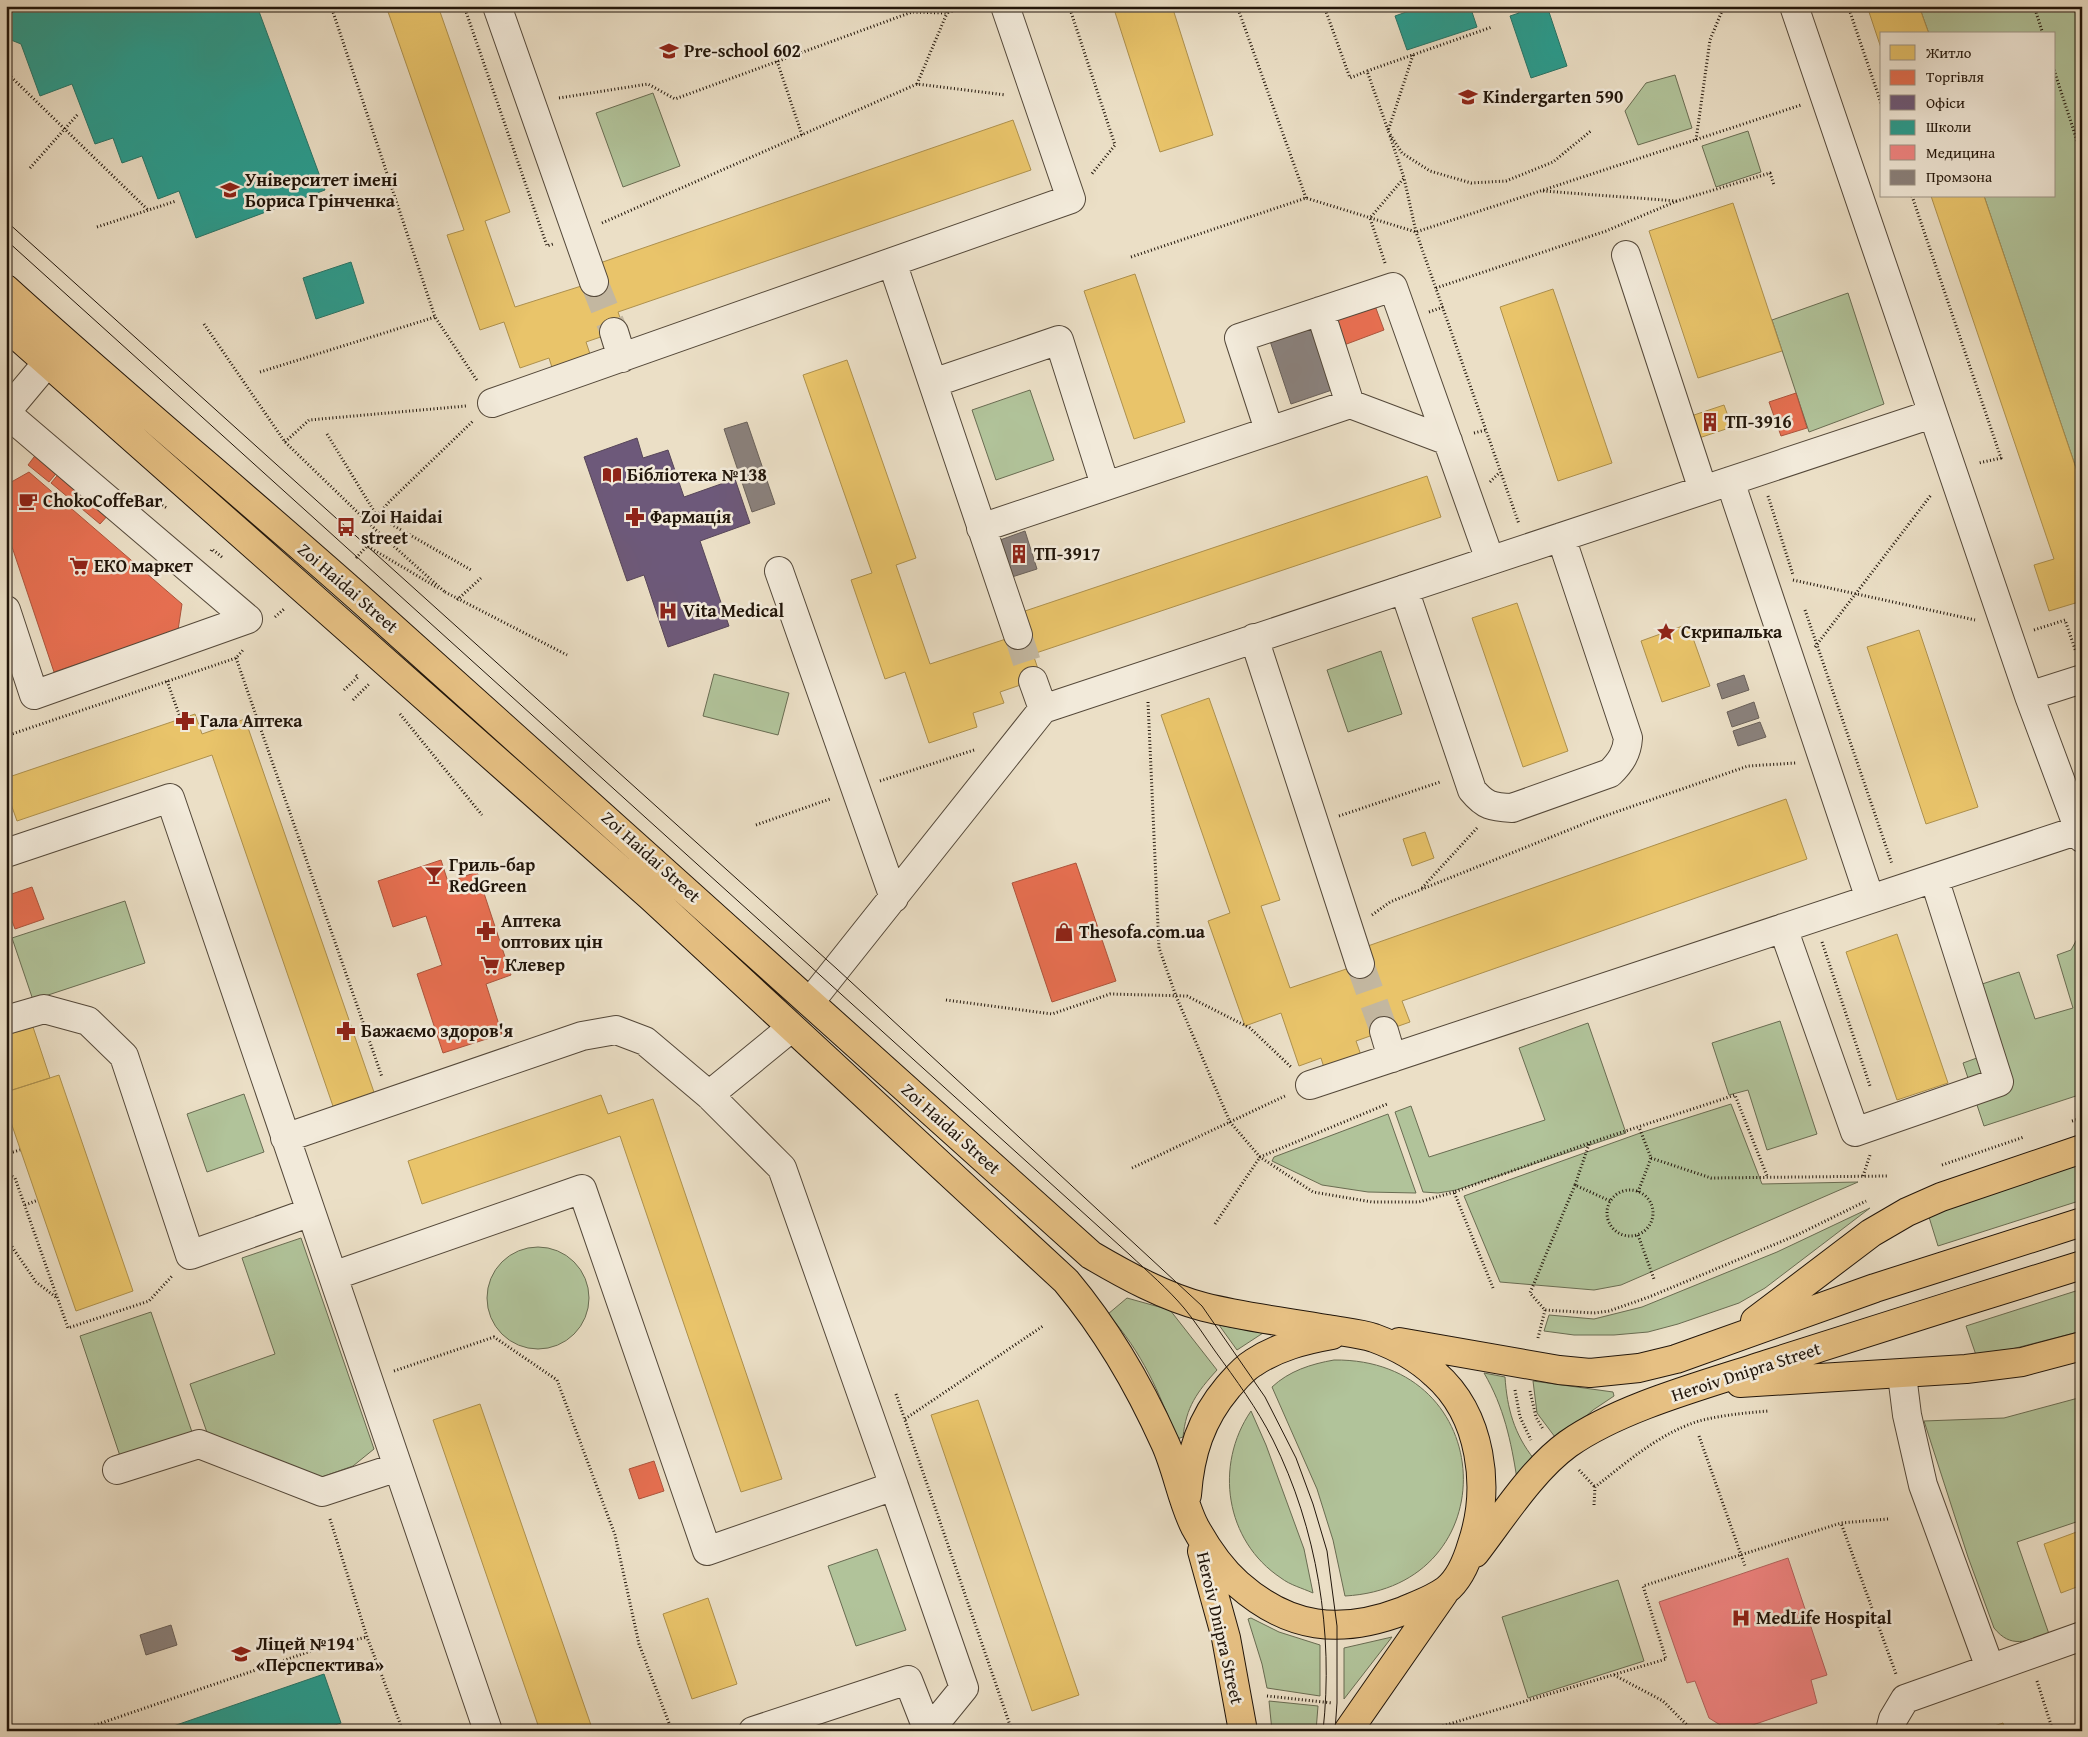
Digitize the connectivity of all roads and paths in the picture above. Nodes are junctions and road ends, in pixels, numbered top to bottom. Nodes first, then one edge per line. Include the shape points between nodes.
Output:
1 (330, 6) edge
2 (464, 6) edge
3 (497, 6) edge
4 (950, 6) edge
5 (971, 6) edge
6 (1005, 6) edge
7 (1069, 6) edge
8 (1237, 6) edge
9 (1324, 6) edge
10 (1724, 6) edge
11 (1794, 6) edge
12 (1848, 6) edge
13 (2034, 6) edge
14 (946, 13) junction
15 (1492, 26) dead end
16 (2042, 32) edge
17 (1413, 55) junction
18 (777, 61) junction
19 (1367, 71) junction
20 (6, 72) edge
21 (2056, 76) edge
22 (917, 84) junction
23 (1825, 96) junction
24 (1036, 99) junction
25 (1880, 100) edge
26 (531, 103) junction
27 (78, 114) dead end
28 (64, 129) junction
29 (1592, 130) dead end
30 (1388, 131) junction
31 (802, 135) junction
32 (1696, 140) junction
33 (2082, 156) edge
34 (30, 168) dead end
35 (1404, 178) junction
36 (1774, 185) dead end
37 (1540, 191) junction
38 (1306, 198) junction
39 (1913, 198) edge
40 (1071, 199) junction
41 (176, 201) dead end
42 (1677, 201) junction
43 (148, 210) junction
44 (1370, 218) junction
45 (97, 227) dead end
46 (1416, 232) junction
47 (577, 234) junction
48 (1626, 255) dead end
49 (1131, 257) dead end
50 (892, 262) junction
51 (594, 282) tunnel mouth
52 (1393, 287) junction
53 (1436, 288) junction
54 (6, 289) edge
55 (1320, 311) junction
56 (435, 317) junction
57 (204, 324) dead end
58 (6, 326) edge
59 (614, 332) tunnel mouth
60 (622, 358) junction
61 (47, 362) junction
62 (260, 372) dead end
63 (933, 383) junction
64 (492, 404) junction
65 (1350, 404) junction
66 (6, 412) edge
67 (1932, 414) junction
68 (1269, 430) junction
69 (327, 434) dead end
70 (1448, 441) junction
71 (286, 442) junction
72 (2001, 458) dead end
73 (1951, 469) junction
74 (1760, 471) junction
75 (1730, 481) junction
76 (1105, 485) junction
77 (1702, 490) junction
78 (377, 516) junction
79 (981, 528) junction
80 (1561, 537) junction
81 (1527, 548) junction
82 (208, 554) dead end
83 (1490, 560) junction
84 (227, 561) dead end
85 (353, 561) dead end
86 (471, 570) dead end
87 (779, 571) dead end
88 (1762, 574) junction
89 (481, 578) dead end
90 (1795, 581) junction
91 (1404, 588) junction
92 (1798, 590) dead end
93 (446, 593) junction
94 (1856, 594) junction
95 (457, 600) junction
96 (277, 603) dead end
97 (1804, 608) dead end
98 (284, 609) junction
99 (6, 610) edge
100 (290, 615) dead end
101 (272, 619) dead end
102 (2006, 627) junction
103 (1018, 635) tunnel mouth
104 (1254, 638) junction
105 (1817, 645) junction
106 (567, 655) dead end
107 (236, 658) dead end
108 (2079, 666) edge
109 (351, 671) dead end
110 (1146, 674) junction
111 (1795, 674) junction
112 (373, 680) dead end
113 (167, 681) dead end
114 (1033, 681) tunnel mouth
115 (344, 690) dead end
116 (2029, 696) junction
117 (353, 700) dead end
118 (1042, 709) junction
119 (397, 710) dead end
120 (180, 717) dead end
121 (977, 748) dead end
122 (1824, 762) junction
123 (1467, 773) junction
124 (855, 790) junction
125 (1496, 807) junction
126 (482, 814) dead end
127 (1314, 824) junction
128 (756, 825) dead end
129 (2080, 834) edge
130 (6, 854) edge
131 (1934, 878) junction
132 (1901, 889) junction
133 (1420, 890) junction
134 (894, 898) junction
135 (1870, 899) junction
136 (1783, 928) junction
137 (1349, 930) junction
138 (1360, 964) tunnel mouth
139 (1176, 996) junction
140 (946, 1000) dead end
141 (810, 1002) junction
142 (6, 1020) edge
143 (791, 1028) junction
144 (1384, 1031) tunnel mouth
145 (1392, 1058) junction
146 (1310, 1085) junction
147 (709, 1095) junction
148 (390, 1101) junction
149 (1387, 1104) dead end
150 (2082, 1118) edge
151 (1230, 1122) junction
152 (2064, 1124) dead end
153 (1639, 1126) junction
154 (2028, 1136) dead end
155 (285, 1138) junction
156 (1589, 1143) junction
157 (2082, 1149) edge
158 (20, 1150) dead end
159 (6, 1154) edge
160 (1260, 1157) junction
161 (1651, 1158) junction
162 (1939, 1167) dead end
163 (1132, 1168) dead end
164 (6, 1173) edge
165 (1767, 1176) junction
166 (1888, 1176) dead end
167 (1575, 1185) junction
168 (1454, 1192) junction
169 (1638, 1192) junction
170 (38, 1200) dead end
171 (1868, 1201) dead end
172 (1610, 1202) junction
173 (25, 1205) junction
174 (311, 1212) junction
175 (2082, 1222) edge
176 (1215, 1224) dead end
177 (1638, 1235) junction
178 (6, 1238) edge
179 (190, 1256) junction
180 (2082, 1265) edge
181 (333, 1276) junction
182 (1654, 1278) dead end
183 (1493, 1288) dead end
184 (58, 1298) junction
185 (1544, 1310) junction
186 (1043, 1326) dead end
187 (1343, 1332) junction
188 (1372, 1338) junction
189 (1726, 1341) junction
190 (2082, 1346) edge
191 (1531, 1366) junction
192 (393, 1372) dead end
193 (1902, 1374) junction
194 (1706, 1384) junction
195 (1515, 1388) dead end
196 (896, 1394) dead end
197 (1772, 1411) dead end
198 (905, 1420) junction
199 (1699, 1436) dead end
200 (1533, 1442) dead end
201 (1560, 1450) junction
202 (398, 1467) junction
203 (117, 1470) dead end
204 (894, 1486) junction
205 (1595, 1487) junction
206 (322, 1492) junction
207 (1594, 1505) dead end
208 (1191, 1514) junction
209 (1888, 1519) dead end
210 (1841, 1523) junction
211 (1741, 1554) junction
212 (1465, 1566) junction
213 (1745, 1566) dead end
214 (1446, 1590) junction
215 (2082, 1636) edge
216 (366, 1637) junction
217 (1990, 1668) junction
218 (1614, 1675) junction
219 (2036, 1677) dead end
220 (1267, 1696) dead end
221 (1905, 1699) junction
222 (1337, 1703) dead end
223 (78, 1731) edge
224 (403, 1731) edge
225 (488, 1731) edge
226 (672, 1731) edge
227 (754, 1731) edge
228 (929, 1731) edge
229 (1012, 1731) edge
230 (1242, 1731) edge
231 (1348, 1731) edge
232 (1426, 1731) edge
233 (1693, 1731) edge
234 (1890, 1731) edge
235 (2053, 1731) edge

1 - 56 path
2 - 47 path via 547,246
3 - 26 lane
4 - 14 path
5 - 14 path
6 - 24 lane
7 - 40 path via 1115,145
8 - 38 path
9 - 19 path via 1350,78
10 - 32 path via 1710,40
11 - 23 lane
12 - 25 path
13 - 16 path
14 - 18 path via 912,12
14 - 22 path
15 - 17 path
17 - 19 path
17 - 30 path
18 - 26 path via 675,99 648,84
18 - 31 path
19 - 30 path
20 - 28 path
21 - 33 path
22 - 24 path
22 - 31 path
23 - 32 path
23 - 67 lane
24 - 40 lane
26 - 47 lane
27 - 28 path
28 - 34 path
28 - 43 path
29 - 30 path via 1553,162 1506,181 1471,183 1430,171 1402,154
30 - 35 path
31 - 47 path
32 - 37 path
35 - 44 path
35 - 46 path
36 - 42 path via 1770,173
37 - 42 path
37 - 46 path
38 - 44 path
38 - 49 path
39 - 72 path
40 - 50 lane
41 - 43 path
42 - 53 path via 1606,231
43 - 45 path
44 - 46 path
44 - 52 path
46 - 53 path
47 - 51 lane
48 - 77 lane
50 - 60 lane
50 - 63 lane
52 - 55 lane
52 - 70 lane
53 - 81 path
54 - 141 main road, Zoi Haidai Street via 369,606
55 - 65 lane
55 - 68 lane via 1239,338
56 - 62 path
56 - 64 path
57 - 71 path
58 - 61 main road, Zoi Haidai Street
59 - 60 lane
60 - 64 lane
61 - 66 lane
61 - 143 main road, Zoi Haidai Street via 644,891
63 - 76 lane via 1059,340
63 - 79 lane
64 - 71 path via 309,420
64 - 78 path
65 - 68 lane
65 - 70 lane
66 - 99 lane via 248,620 34,695
67 - 73 lane
67 - 74 lane
68 - 76 lane
69 - 78 path
70 - 83 lane
71 - 93 path
73 - 94 path
73 - 102 lane
74 - 75 lane
74 - 90 path
75 - 77 lane
75 - 88 lane
76 - 79 lane
77 - 80 lane
78 - 86 path
79 - 103 lane
80 - 81 lane
80 - 125 lane via 1628,738 1627,750 1621,763 1610,773 1512,808
81 - 83 lane
82 - 84 path via 212,549
83 - 91 lane
85 - 93 path via 367,546
87 - 124 lane
88 - 90 path
88 - 111 lane
89 - 95 path
90 - 92 path
90 - 94 path
91 - 104 lane
91 - 123 lane
93 - 95 path
94 - 102 path
94 - 105 path
95 - 106 path
96 - 98 path
97 - 105 path
98 - 100 path
98 - 101 path
102 - 108 path via 2029,632 2065,620
102 - 116 lane
104 - 110 lane
104 - 127 lane
105 - 111 path
105 - 132 path
107 - 148 path
108 - 116 lane
109 - 115 path via 358,677
110 - 118 lane
110 - 139 path via 1159,948
111 - 122 lane
112 - 117 path
113 - 120 path
114 - 118 lane
116 - 129 lane
118 - 134 lane
119 - 126 path
121 - 124 path
122 - 133 path via 1748,766 1596,819
122 - 135 lane
123 - 125 lane via 1472,790 1482,802
123 - 127 path
124 - 128 path
124 - 134 lane
125 - 133 path
127 - 137 lane
129 - 131 lane
130 - 155 lane via 170,798
131 - 132 lane
131 - 136 lane via 2000,1082 1883,1123 1855,1132
132 - 135 lane
133 - 137 path via 1390,902
134 - 141 lane
135 - 136 lane
136 - 145 lane
137 - 138 lane
139 - 140 path via 1110,994 1052,1014
139 - 146 path via 1187,996 1250,1028
139 - 151 path
141 - 187 main road, Zoi Haidai Street via 1091,1255 1137,1281 1202,1306
142 - 179 lane via 44,1009 88,1021 124,1056
143 - 147 lane
143 - 208 main road, Zoi Haidai Street via 1066,1281 1093,1313 1141,1392 1167,1446
144 - 145 lane
145 - 146 lane
146 - 151 path
147 - 148 lane via 645,1041 616,1030 582,1036
147 - 204 lane via 782,1168
148 - 155 lane
149 - 160 path
150 - 152 path
151 - 160 path
151 - 163 path
153 - 156 path
153 - 161 path
153 - 165 path via 1735,1095
154 - 162 path
155 - 174 lane
156 - 167 path
156 - 168 path
157 - 189 main road, Heroiv Dnipra Street via 1941,1197 1907,1212 1871,1233
158 - 159 path
160 - 168 path via 1313,1192 1372,1202 1419,1202
160 - 176 path
161 - 165 path via 1711,1178
161 - 169 path
164 - 173 path via 15,1178
165 - 166 path
167 - 172 path
167 - 185 path via 1530,1293
168 - 183 path
169 - 172 path via 1622,1192
169 - 177 path via 1650,1202 1653,1217 1645,1231
170 - 173 path
171 - 185 path via 1789,1238 1609,1311
172 - 177 path via 1606,1215 1612,1229 1624,1236
173 - 184 path
174 - 179 lane
174 - 181 lane
175 - 189 main road, Heroiv Dnipra Street via 1875,1288
177 - 182 path
178 - 184 path via 36,1282
179 - 184 path via 149,1301 68,1328
180 - 194 main road, Heroiv Dnipra Street
181 - 202 lane
181 - 204 lane via 582,1189 707,1551
185 - 191 path
186 - 198 path
187 - 188 main road, Zoi Haidai Street
187 - 208 main road via 1299,1342 1252,1363 1214,1404 1196,1442 1189,1470
188 - 191 main road, Heroiv Dnipra Street
188 - 212 main road via 1415,1358 1437,1375 1453,1394 1468,1421 1479,1452 1482,1493 1478,1527
189 - 191 main road, Heroiv Dnipra Street via 1639,1368 1590,1373
190 - 193 main road via 2022,1362
191 - 201 path via 1530,1388 1536,1417
192 - 226 path via 494,1337 558,1380 615,1535 639,1644
193 - 194 main road
193 - 217 lane via 1907,1415 1923,1485
194 - 201 main road, Heroiv Dnipra Street via 1627,1413
195 - 200 path via 1520,1417
196 - 198 path
197 - 205 path via 1699,1422 1675,1431 1640,1452
198 - 229 path
199 - 211 path
201 - 205 path
201 - 212 main road, Heroiv Dnipra Street via 1545,1463
202 - 206 lane
202 - 225 lane
203 - 206 lane via 199,1444
204 - 228 lane via 964,1688
205 - 207 path
206 - 216 path
208 - 214 main road via 1220,1566 1261,1603 1288,1618 1324,1626 1347,1626 1382,1619
208 - 230 main road, Heroiv Dnipra Street via 1226,1638
209 - 210 path
210 - 211 path
210 - 221 path
211 - 213 path
211 - 218 path via 1643,1586 1666,1659
212 - 214 main road, Heroiv Dnipra Street
214 - 231 main road
215 - 217 lane
216 - 223 path via 318,1649
216 - 224 path
217 - 221 lane
218 - 232 path
218 - 233 path via 1663,1701
219 - 235 path
220 - 222 path
221 - 234 lane
227 - 228 lane via 908,1680

